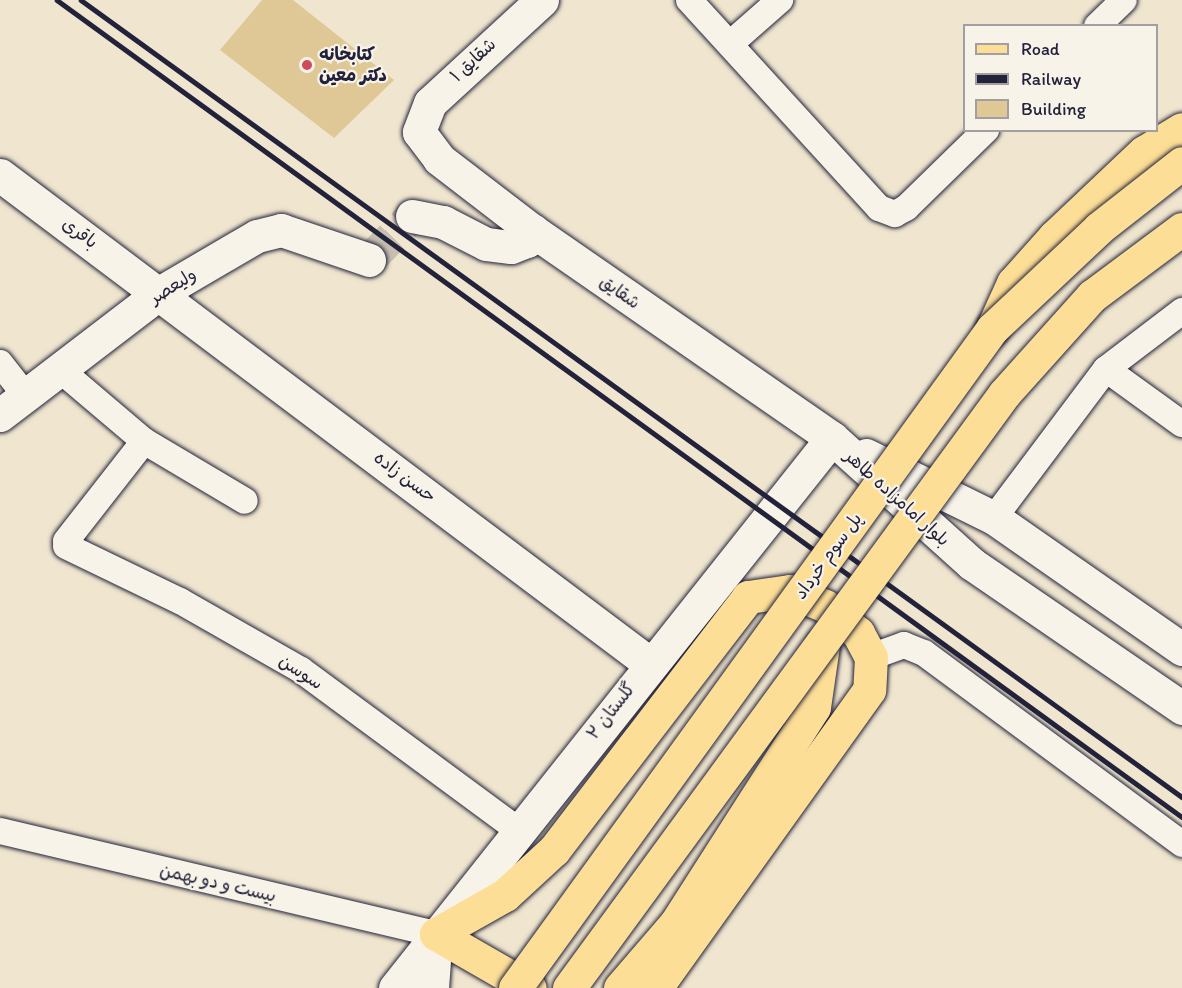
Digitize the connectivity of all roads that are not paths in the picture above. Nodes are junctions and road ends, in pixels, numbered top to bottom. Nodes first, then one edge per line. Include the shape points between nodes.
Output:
1 (542, 0) edge
2 (689, 0) edge
3 (780, 0) edge
4 (1124, 0) edge
5 (1099, 24) edge
6 (730, 44) junction
7 (1182, 129) edge
8 (419, 132) joint
9 (984, 132) edge
10 (1182, 163) edge
11 (0, 175) edge
12 (412, 216) dead end
13 (1182, 229) edge
14 (533, 231) junction
15 (369, 260) dead end
16 (161, 292) junction
17 (1182, 311) edge
18 (992, 329) junction
19 (0, 363) edge
20 (58, 368) junction
21 (1106, 369) junction
22 (25, 395) junction
23 (0, 415) edge
24 (1182, 424) edge
25 (832, 438) junction
26 (144, 441) junction
27 (245, 501) dead end
28 (994, 518) junction
29 (1115, 602) junction
30 (1077, 636) junction
31 (823, 645) junction
32 (1182, 649) edge
33 (871, 657) junction
34 (649, 663) junction
35 (1182, 708) edge
36 (518, 830) junction
37 (0, 831) edge
38 (1182, 844) edge
39 (436, 934) junction
40 (395, 988) edge
41 (432, 988) edge
42 (515, 988) edge
43 (530, 988) edge
44 (569, 988) edge
45 (620, 988) edge
46 (656, 988) edge

1 - 8 street, ۱ شقایق via 448,82 430,103
2 - 6 street
3 - 6 street
4 - 5 street
6 - 9 street via 879,208 895,214
7 - 18 main road via 1144,152 1053,237 1013,283
8 - 14 street, شقایق via 439,159
10 - 18 main road, پل سوم خرداد, bridge via 1098,228
11 - 16 street, باقری
12 - 14 street via 443,222 486,244 511,247 527,241
13 - 31 main road, bridge via 1092,296 1055,332
14 - 25 street, شقایق
15 - 16 street, ولیعصر via 281,230 257,236
16 - 20 street, ولیعصر
16 - 34 street, حسن زاده
17 - 21 street
18 - 42 main road, پل سوم خرداد, bridge
19 - 22 street
20 - 22 street, ولیعصر
20 - 26 street
21 - 24 street
21 - 28 street
22 - 23 street, ولیعصر
25 - 28 street, بلوار امامزاده طاهر
25 - 30 street, بلوار امامزاده طاهر via 972,564
25 - 34 street, گلستان ۲
26 - 27 street
26 - 36 street, سوسن via 66,544 180,601 301,670
28 - 29 street, بلوار امامزاده طاهر
29 - 30 street via 1087,594 1069,603 1067,618
29 - 32 street, بلوار امامزاده طاهر
30 - 35 street, بلوار امامزاده طاهر
31 - 44 main road, bridge
31 - 45 main road via 814,706 676,923
33 - 38 street via 904,645 924,653
33 - 39 main road via 858,633 825,606 790,591 748,597 554,850 506,895
33 - 46 main road via 869,690 850,720
34 - 36 street, گلستان ۲
36 - 39 street, گلستان ۲
37 - 39 street, بیست و دو بهمن
39 - 40 street, گلستان ۲
39 - 41 street
39 - 43 main road

